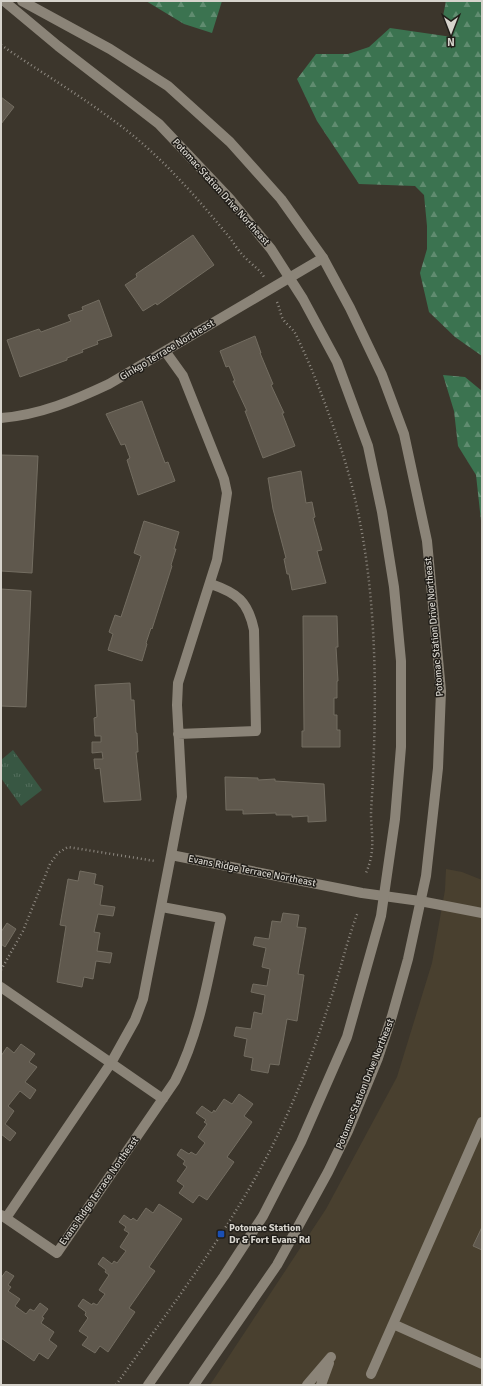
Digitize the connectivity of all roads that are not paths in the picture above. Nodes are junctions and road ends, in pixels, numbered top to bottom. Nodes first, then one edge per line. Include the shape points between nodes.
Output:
1 (4, 1) edge
2 (22, 1) edge
3 (323, 258) junction
4 (290, 278) junction
5 (165, 351) junction
6 (1, 418) edge
7 (211, 584) junction
8 (178, 734) junction
9 (170, 860) junction
10 (385, 896) junction
11 (420, 901) junction
12 (162, 907) junction
13 (482, 913) edge
14 (1, 987) edge
15 (111, 1063) junction
16 (163, 1099) junction
17 (482, 1122) edge
18 (4, 1216) edge
19 (393, 1324) junction
20 (331, 1357) junction
21 (482, 1364) edge
22 (371, 1374) dead end
23 (148, 1385) edge
24 (194, 1385) edge
25 (307, 1385) edge
26 (316, 1385) edge
27 (321, 1385) edge
28 (326, 1385) edge

1 - 4 street, Potomac Station Drive Northeast via 159,124 230,199 271,249
2 - 3 street, Potomac Station Drive Northeast via 168,86 230,142 281,199
3 - 4 street, Ginkgo Terrace Northeast
3 - 11 street, Potomac Station Drive Northeast via 382,375 404,434 427,541 441,691 438,768 431,836
4 - 5 street, Ginkgo Terrace Northeast
4 - 10 street, Potomac Station Drive Northeast via 337,362 368,446 394,586 401,661 401,747 396,819
5 - 6 street, Ginkgo Terrace Northeast via 109,384 75,400 40,411
5 - 7 street via 182,376 226,486 218,560
7 - 8 street via 178,683
7 - 8 street via 231,591 243,602 251,615 254,630 256,730
8 - 9 street via 182,797
9 - 10 street, Evans Ridge Terrace Northeast
9 - 12 street, Evans Ridge Terrace Northeast
10 - 11 street
10 - 23 street, Potomac Station Drive Northeast via 347,1037 301,1142 255,1228
11 - 13 street
11 - 24 street, Potomac Station Drive Northeast via 408,959 392,1016 348,1131 309,1209 277,1265
12 - 15 street, Evans Ridge Terrace Northeast via 143,998 135,1020
12 - 16 street, Evans Ridge Terrace Northeast via 221,918 192,1043 175,1081
14 - 15 street
15 - 16 street
15 - 18 street, Evans Ridge Terrace Northeast
16 - 18 street, Evans Ridge Terrace Northeast via 57,1253
17 - 19 street
19 - 21 street
19 - 22 street
20 - 25 street
20 - 26 street
20 - 27 street
20 - 28 street

